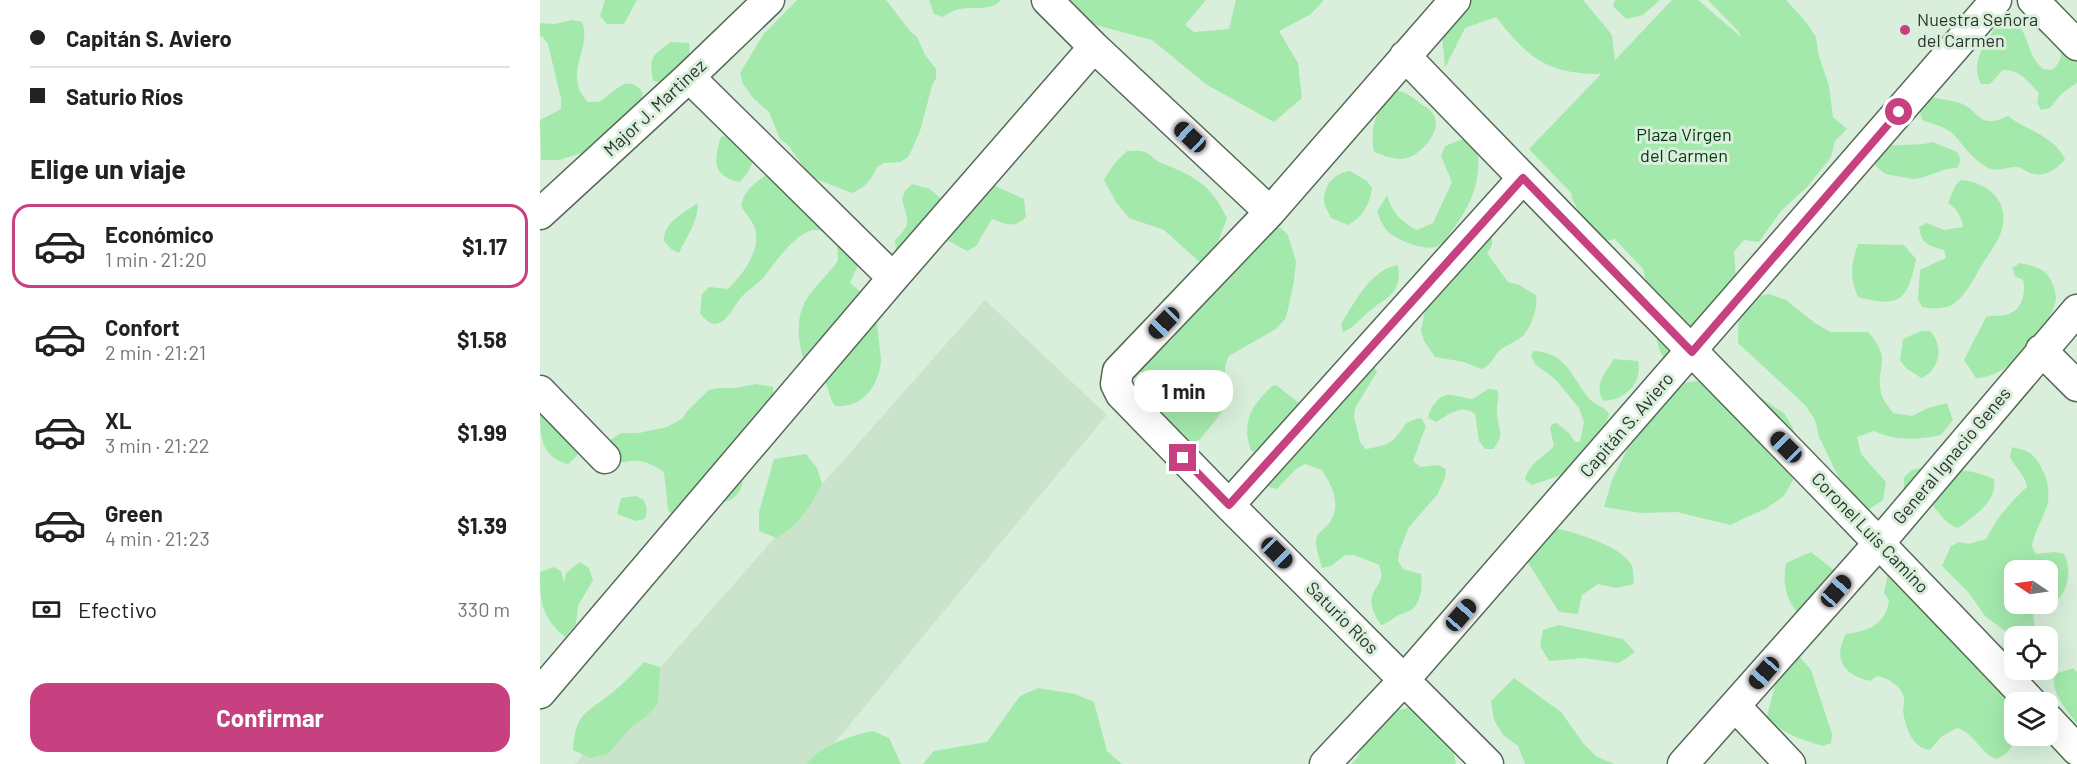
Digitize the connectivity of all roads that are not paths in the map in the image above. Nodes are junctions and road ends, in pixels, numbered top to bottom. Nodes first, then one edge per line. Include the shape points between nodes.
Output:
1 (769, 0) edge
2 (1047, 0) edge
3 (1455, 0) edge
4 (1996, 0) edge
5 (2032, 0) edge
6 (2077, 45) edge
7 (1094, 47) junction
8 (1405, 56) junction
9 (689, 77) junction
10 (1523, 178) junction
11 (1270, 212) junction
12 (540, 214) edge
13 (893, 278) junction
14 (2077, 310) edge
15 (2041, 350) junction
16 (1692, 352) junction
17 (2077, 386) edge
18 (540, 391) edge
19 (605, 458) dead end
20 (1229, 505) junction
21 (1880, 542) junction
22 (1404, 680) junction
23 (2022, 692) edge
24 (540, 693) edge
25 (1735, 706) junction
26 (2058, 730) edge
27 (2077, 750) edge
28 (1325, 764) edge
29 (1488, 764) edge
30 (1683, 764) edge
31 (1790, 764) edge

1 - 9 street, Major J. Martinez
2 - 7 street
3 - 8 street
4 - 16 street, Capitán S. Aviero
5 - 6 street
7 - 11 street
7 - 13 street
8 - 10 street, Coronel Luis Camino
8 - 11 street
9 - 12 street, Major J. Martinez
9 - 13 street
10 - 16 street, Coronel Luis Camino
10 - 20 street
11 - 20 street, Saturio Ríos via 1118,371 1116,384
13 - 24 street
14 - 15 street, General Ignacio Genes
15 - 17 street
15 - 21 street, General Ignacio Genes
16 - 21 street, Coronel Luis Camino
16 - 22 street, Capitán S. Aviero
18 - 19 street
20 - 22 street, Saturio Ríos
21 - 23 street, Coronel Luis Camino
21 - 25 street, General Ignacio Genes
22 - 28 street, Capitán S. Aviero
22 - 29 street, Saturio Ríos
25 - 30 street, General Ignacio Genes
25 - 31 street
26 - 27 street

